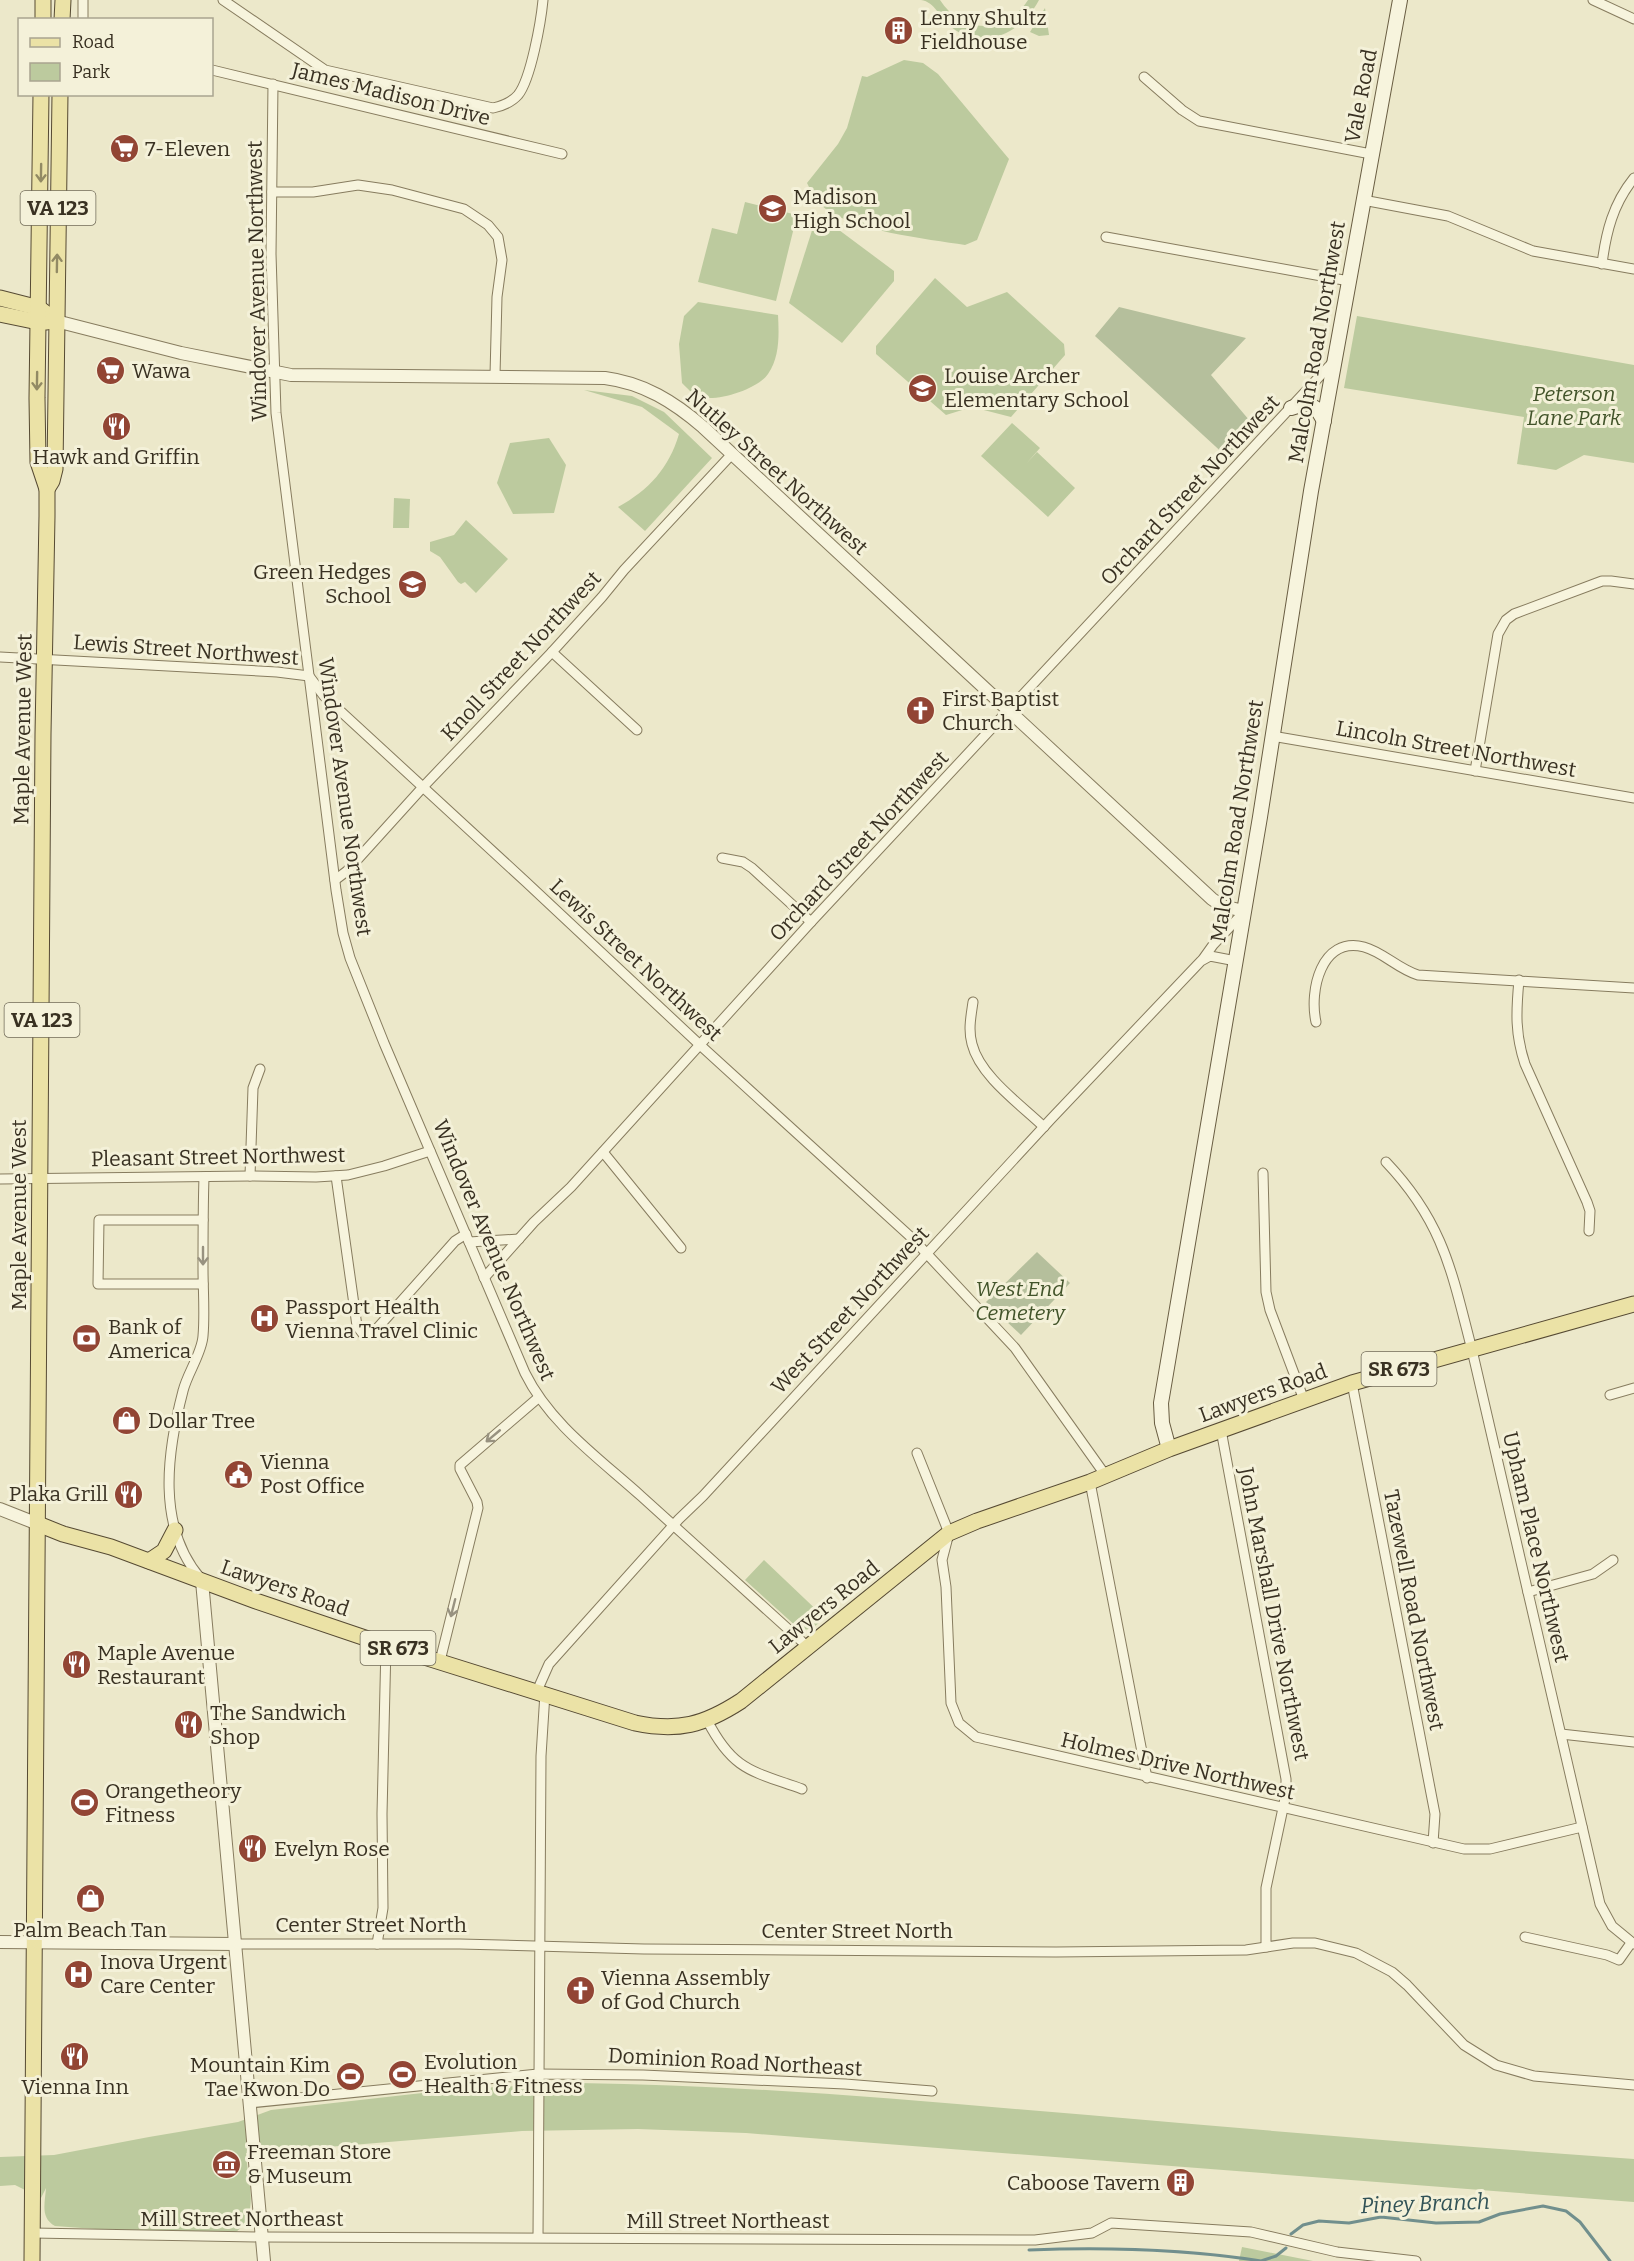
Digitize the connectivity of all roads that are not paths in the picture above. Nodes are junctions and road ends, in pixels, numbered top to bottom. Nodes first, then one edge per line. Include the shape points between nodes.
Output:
1 (43, 0) edge
2 (63, 0) edge
3 (83, 0) edge
4 (223, 0) edge
5 (543, 0) edge
6 (1400, 0) edge
7 (1593, 0) edge
8 (43, 18) edge
9 (63, 18) edge
10 (83, 18) edge
11 (1634, 19) edge
12 (213, 70) edge
13 (1144, 77) dead end
14 (273, 84) junction
15 (41, 96) edge
16 (60, 96) edge
17 (562, 154) dead end
18 (1371, 154) junction
19 (1634, 178) edge
20 (272, 192) junction
21 (1363, 200) junction
22 (1106, 237) dead end
23 (1602, 264) junction
24 (1634, 269) edge
25 (1349, 281) junction
26 (0, 298) edge
27 (0, 314) edge
28 (38, 315) junction
29 (56, 321) junction
30 (1335, 361) junction
31 (273, 373) junction
32 (495, 375) junction
33 (1291, 408) junction
34 (1324, 421) junction
35 (732, 454) junction
36 (47, 489) junction
37 (1634, 585) edge
38 (552, 652) junction
39 (0, 657) edge
40 (44, 659) junction
41 (309, 676) junction
42 (1009, 711) junction
43 (637, 730) dead end
44 (1272, 736) junction
45 (1475, 771) junction
46 (423, 787) junction
47 (1634, 798) edge
48 (722, 858) dead end
49 (335, 880) junction
50 (1244, 911) junction
51 (811, 922) junction
52 (1201, 961) junction
53 (1236, 961) junction
54 (1519, 980) junction
55 (1634, 988) edge
56 (973, 1002) dead end
57 (1316, 1022) dead end
58 (700, 1045) junction
59 (260, 1069) dead end
60 (1044, 1127) junction
61 (430, 1151) junction
62 (603, 1152) junction
63 (1386, 1162) dead end
64 (1263, 1173) dead end
65 (250, 1176) junction
66 (336, 1176) junction
67 (204, 1177) junction
68 (40, 1178) junction
69 (0, 1179) edge
70 (203, 1220) junction
71 (1589, 1231) dead end
72 (468, 1238) junction
73 (519, 1239) junction
74 (681, 1248) dead end
75 (927, 1254) junction
76 (484, 1278) junction
77 (203, 1284) junction
78 (1634, 1304) edge
79 (1472, 1350) junction
80 (1352, 1383) junction
81 (1634, 1388) edge
82 (1610, 1395) dead end
83 (538, 1398) junction
84 (1304, 1400) junction
85 (1221, 1430) junction
86 (1169, 1449) junction
87 (916, 1453) dead end
88 (1106, 1476) junction
89 (1090, 1482) junction
90 (0, 1509) edge
91 (38, 1524) junction
92 (674, 1525) junction
93 (175, 1530) junction
94 (949, 1533) junction
95 (1613, 1560) dead end
96 (149, 1561) junction
97 (202, 1581) junction
98 (1528, 1592) junction
99 (386, 1645) junction
100 (808, 1647) junction
101 (440, 1661) junction
102 (541, 1692) junction
103 (708, 1720) junction
104 (1561, 1734) junction
105 (1634, 1742) edge
106 (1147, 1778) junction
107 (802, 1789) dead end
108 (1283, 1809) junction
109 (1582, 1827) junction
110 (1433, 1843) junction
111 (1525, 1937) dead end
112 (0, 1942) edge
113 (35, 1942) junction
114 (236, 1944) junction
115 (377, 1944) junction
116 (1632, 1944) edge
117 (539, 1946) junction
118 (1266, 1947) junction
119 (538, 2074) junction
120 (1634, 2085) edge
121 (932, 2091) dead end
122 (250, 2103) junction
123 (33, 2233) junction
124 (262, 2237) junction
125 (538, 2237) junction
126 (33, 2261) edge
127 (264, 2261) edge
128 (1416, 2261) edge

1 - 8 main road
2 - 9 main road
3 - 10 street
4 - 5 street via 325,70 493,108 519,94 540,25
6 - 18 main road, Vale Road
7 - 11 street
12 - 14 street, James Madison Drive
13 - 18 street via 1199,121
14 - 17 street, James Madison Drive
14 - 20 street, Windover Avenue Northwest
15 -> 28 main road, Maple Avenue West / VA 123
29 -> 16 main road, Maple Avenue West / VA 123
18 - 21 main road, Vale Road
19 - 23 street via 1612,214
20 - 31 street, Windover Avenue Northwest
20 - 32 street via 313,192 358,185 392,190 464,209 488,225 498,237 502,260
21 - 23 street via 1439,214 1533,251
21 - 25 main road, Malcolm Road Northwest
22 - 25 street
23 - 24 street
25 - 30 main road, Malcolm Road Northwest
26 - 28 main road
27 - 28 main road
28 - 29 main road
28 -> 36 main road, Maple Avenue West / VA 123 via 38,455
29 - 31 street, Nutley Street Northwest
29 - 36 main road, Maple Avenue West / VA 123 via 55,469
30 - 33 street, Orchard Street Northwest
30 - 34 main road, Malcolm Road Northwest
31 - 32 street, Nutley Street Northwest
31 - 41 street, Windover Avenue Northwest
32 - 35 street, Nutley Street Northwest via 605,378 632,383 676,405
33 - 34 main road via 1307,403 1317,409
33 - 42 street, Orchard Street Northwest
34 - 44 main road, Malcolm Road Northwest
35 - 38 street, Knoll Street Northwest
35 - 42 street, Nutley Street Northwest
36 - 40 main road, Maple Avenue West / VA 123
37 - 45 street via 1602,581 1506,620 1498,634
38 - 43 street
38 - 46 street, Knoll Street Northwest
39 - 40 street, Lewis Street Northwest
40 - 41 street, Lewis Street Northwest
40 - 68 main road, Maple Avenue West / VA 123
41 - 46 street, Lewis Street Northwest via 324,696
41 - 49 street, Windover Avenue Northwest
42 - 50 street, Nutley Street Northwest via 1212,899 1222,906
42 - 51 street, Orchard Street Northwest
44 - 45 street, Lincoln Street Northwest
44 - 50 main road, Malcolm Road Northwest
45 - 47 street, Lincoln Street Northwest
46 - 49 street, Knoll Street Northwest
46 - 58 street, Lewis Street Northwest
48 - 51 street via 752,868
49 - 61 street, Windover Avenue Northwest via 350,958
50 - 52 street, West Street Northwest
50 - 53 main road, Malcolm Road Northwest
51 - 58 street, Orchard Street Northwest
52 - 53 street via 1210,956
52 - 60 street, West Street Northwest
53 - 86 main road, Malcolm Road Northwest via 1161,1403
54 - 55 street
54 - 57 street via 1418,975 1366,947 1347,947 1330,956 1322,968 1314,989
54 - 71 street via 1519,1045 1587,1202
56 - 60 street via 970,1032 976,1055 991,1077
58 - 62 street, Orchard Street Northwest
58 - 75 street, Lewis Street Northwest
59 - 65 street via 253,1088
60 - 75 street, West Street Northwest
61 - 66 street, Pleasant Street Northwest
61 - 72 street, Windover Avenue Northwest
62 - 73 street, Orchard Street Northwest
62 - 74 street
63 - 79 street, Upham Place Northwest via 1418,1199 1442,1243
64 - 84 street via 1266,1292
65 - 66 street, Pleasant Street Northwest
65 - 67 street, Pleasant Street Northwest
66 - 72 street via 357,1326 363,1334 373,1333 455,1241
67 - 68 street, Pleasant Street Northwest
67 - 70 street
68 - 69 street, Pleasant Street Northwest
68 - 91 main road, Maple Avenue West / VA 123
70 -> 77 street
70 - 77 street via 99,1220 98,1274 98,1284
72 - 73 street
72 - 76 street, Windover Avenue Northwest
73 - 76 street, Orchard Street Northwest
75 - 88 street, Lewis Street Northwest via 1015,1348
75 - 92 street, West Street Northwest
76 - 83 street, Windover Avenue Northwest
77 - 93 street via 203,1337 183,1391 171,1444 169,1488
78 - 79 main road, Lawyers Road / SR 673
79 - 80 main road, Lawyers Road / SR 673
79 - 98 street, Upham Place Northwest
80 - 84 main road, Lawyers Road / SR 673
80 - 110 street, Tazewell Road Northwest via 1435,1814
81 - 82 street
83 - 92 street, Windover Avenue Northwest via 591,1452
83 -> 101 street via 460,1465 478,1508
84 - 85 main road, Lawyers Road / SR 673
85 - 86 main road, Lawyers Road / SR 673
85 - 108 street, John Marshall Drive Northwest via 1286,1769
86 - 88 main road, Lawyers Road / SR 673
87 - 94 street
88 - 89 main road, Lawyers Road / SR 673
89 - 94 main road, Lawyers Road / SR 673
89 - 106 street
90 - 91 street
91 - 96 main road, Lawyers Road / SR 673
91 - 113 main road, Maple Avenue West / VA 123
92 - 100 street, Windover Avenue Northwest
92 - 102 street, West Street Northwest via 549,1664
93 - 96 main road via 167,1547
93 - 97 street via 188,1562
94 - 100 main road, Lawyers Road / SR 673
94 - 106 street, Holmes Drive Northwest via 942,1560 951,1703 959,1723 976,1737 994,1743
95 - 98 street via 1593,1574
96 - 97 main road, Lawyers Road / SR 673
97 - 99 main road, Lawyers Road / SR 673
97 - 114 street
98 - 104 street, Upham Place Northwest
99 - 101 main road, Lawyers Road / SR 673
99 - 115 street via 383,1908
100 - 103 main road, Lawyers Road / SR 673 via 741,1701
101 - 102 main road, Lawyers Road / SR 673
102 - 103 main road, Lawyers Road / SR 673 via 656,1727 684,1727
102 - 117 street
103 - 107 street via 723,1749 742,1765
104 - 105 street
104 - 109 street, Upham Place Northwest
106 - 108 street, Holmes Drive Northwest
108 - 110 street, Holmes Drive Northwest
108 - 118 street, John Marshall Drive Northwest via 1266,1888
109 - 110 street, Holmes Drive Northwest via 1482,1850
109 - 116 street, Upham Place Northwest via 1600,1904 1612,1926
111 - 116 street via 1620,1960
112 - 113 street, Center Street North
113 - 114 street, Center Street North
113 - 123 main road, VA 123
114 - 115 street, Center Street North
114 - 122 street
115 - 117 street, Center Street North
117 - 118 street, Center Street North via 1056,1952
117 - 119 street
118 - 120 street, Center Street North via 1315,1943 1374,1961 1407,1985 1464,2045 1496,2065 1534,2076
119 - 121 street, Dominion Road Northeast via 643,2074
119 - 122 street, Dominion Road Northeast
119 - 125 street
122 - 124 street
123 - 124 street, Mill Street Northeast
123 - 126 main road, VA 123
124 - 125 street, Mill Street Northeast
124 - 127 street
125 - 128 street, Mill Street Northeast via 1035,2240 1092,2234 1111,2223 1251,2232 1337,2252

